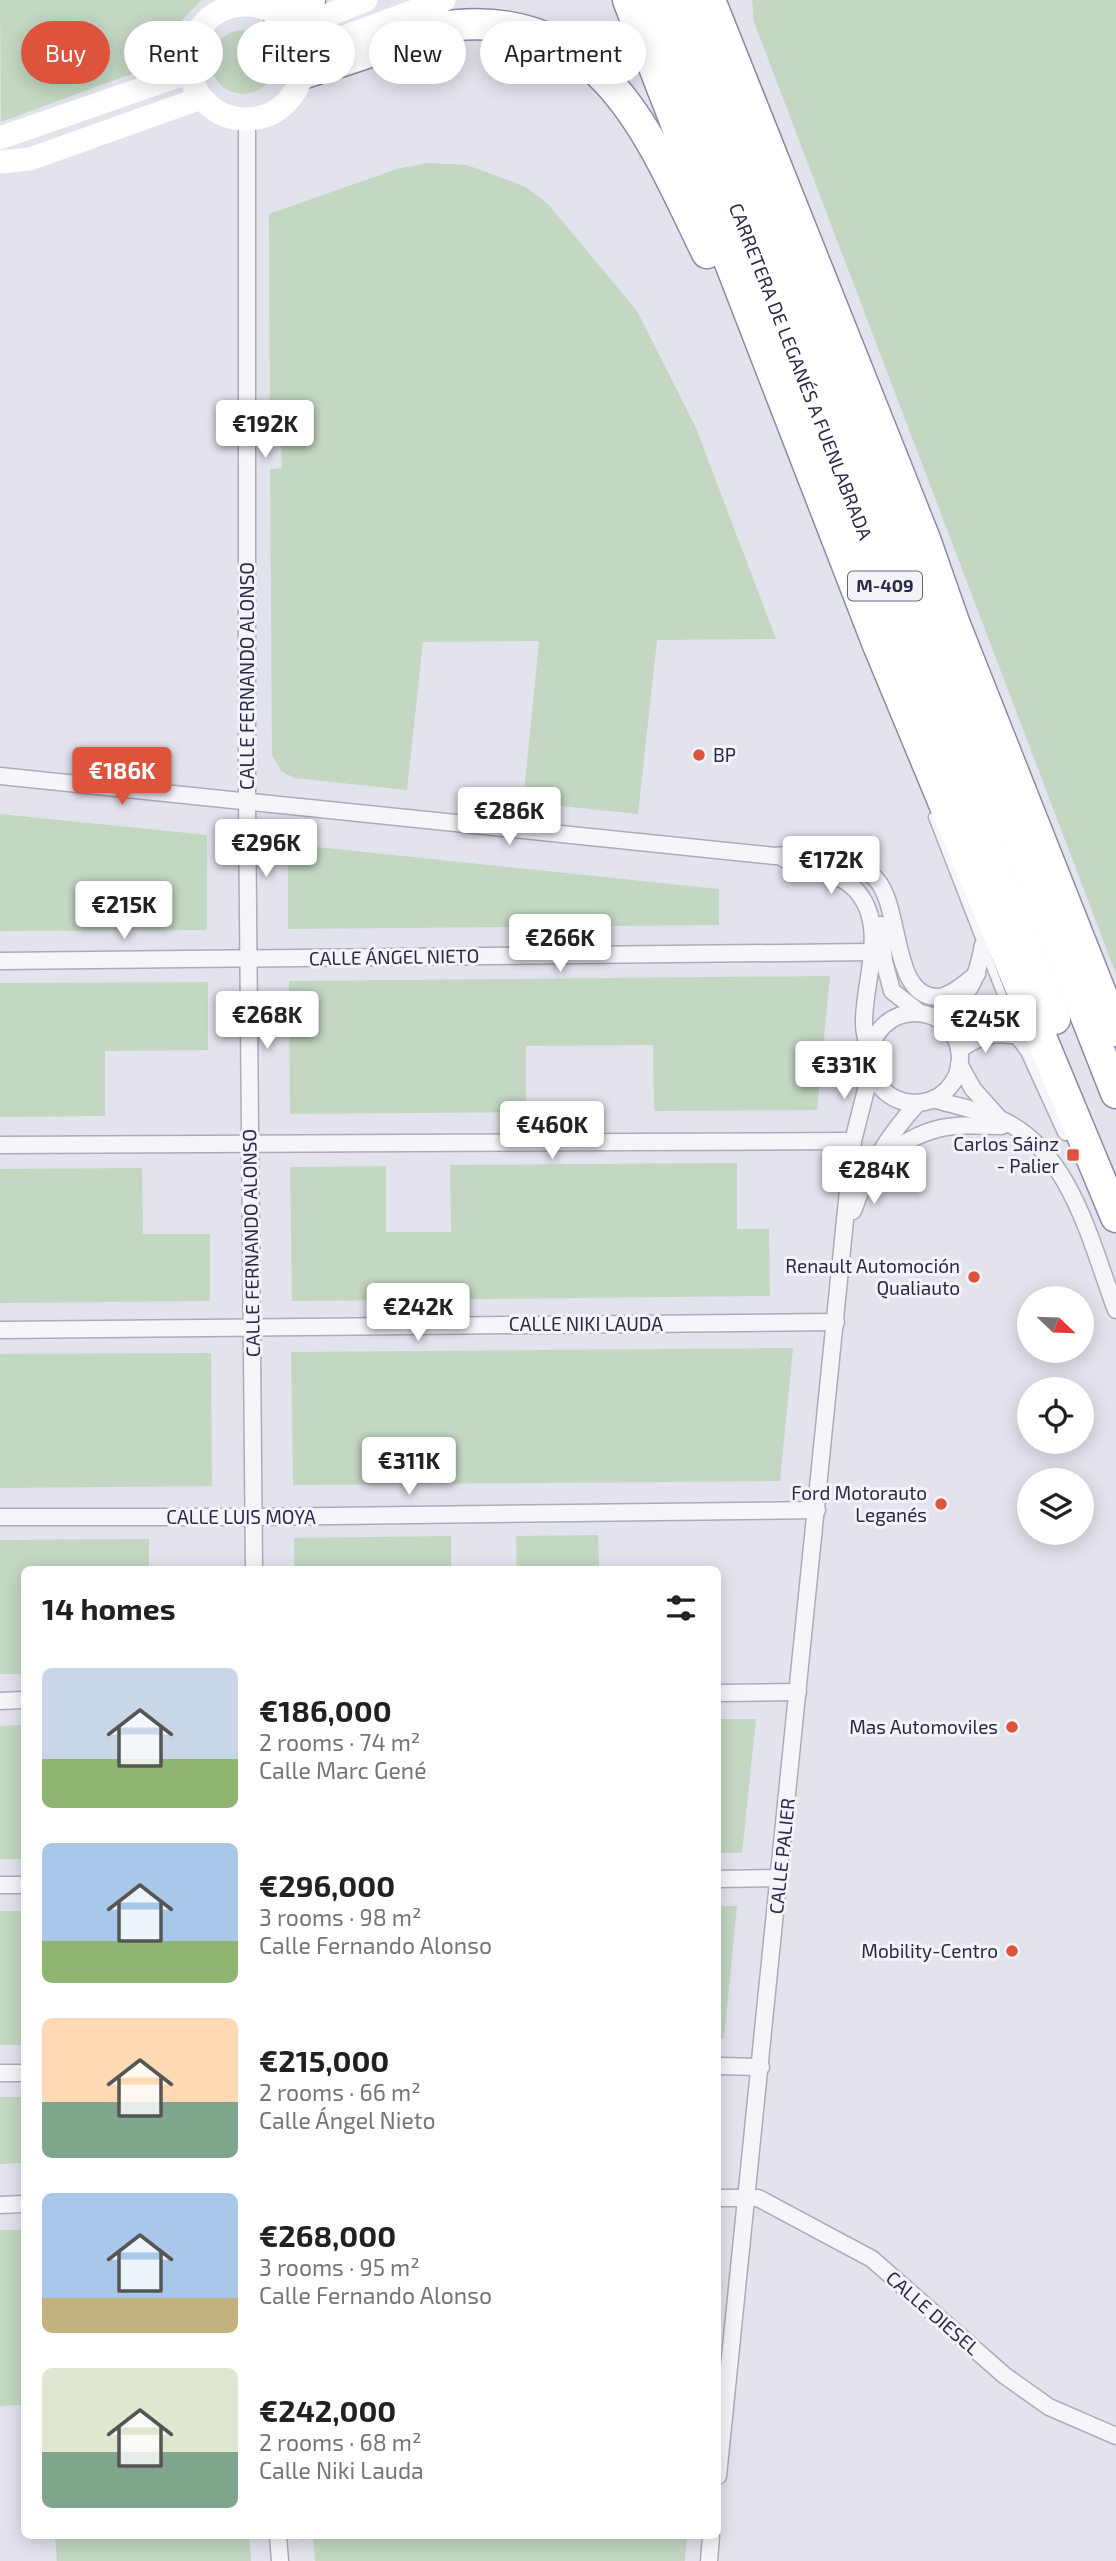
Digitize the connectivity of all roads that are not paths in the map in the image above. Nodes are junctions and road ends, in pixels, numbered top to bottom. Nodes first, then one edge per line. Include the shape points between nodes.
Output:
1 (310, 0) edge
2 (366, 0) edge
3 (444, 0) edge
4 (628, 0) edge
5 (655, 0) edge
6 (686, 0) edge
7 (710, 0) edge
8 (734, 0) edge
9 (206, 21) edge
10 (286, 21) junction
11 (355, 40) edge
12 (355, 49) edge
13 (155, 84) edge
14 (195, 84) edge
15 (297, 84) edge
16 (201, 98) junction
17 (247, 119) junction
18 (0, 138) edge
19 (30, 159) junction
20 (0, 162) edge
21 (0, 173) edge
22 (788, 417) junction
23 (925, 539) junction
24 (878, 645) junction
25 (890, 703) dead end
26 (0, 776) edge
27 (247, 801) junction
28 (928, 802) dead end
29 (775, 856) junction
30 (819, 856) junction
31 (982, 945) junction
32 (872, 952) junction
33 (248, 958) junction
34 (0, 961) edge
35 (978, 974) junction
36 (927, 1015) junction
37 (1116, 1031) edge
38 (1018, 1036) junction
39 (959, 1057) junction
40 (871, 1062) junction
41 (1116, 1093) edge
42 (925, 1101) junction
43 (1006, 1123) junction
44 (853, 1141) junction
45 (250, 1143) junction
46 (0, 1145) edge
47 (874, 1163) junction
48 (1105, 1169) edge
49 (1116, 1217) edge
50 (844, 1236) junction
51 (1116, 1310) edge
52 (836, 1322) junction
53 (252, 1325) junction
54 (0, 1330) edge
55 (817, 1510) junction
56 (0, 1517) edge
57 (254, 1517) junction
58 (254, 1566) edge
59 (798, 1692) junction
60 (721, 1693) edge
61 (0, 1700) edge
62 (21, 1700) edge
63 (779, 1878) junction
64 (721, 1879) edge
65 (0, 1885) edge
66 (21, 1885) edge
67 (721, 2066) edge
68 (761, 2067) junction
69 (0, 2073) edge
70 (21, 2073) edge
71 (745, 2197) junction
72 (721, 2198) edge
73 (21, 2204) edge
74 (0, 2205) edge
75 (1116, 2436) edge
76 (721, 2445) edge
77 (278, 2539) edge
78 (711, 2539) edge
79 (280, 2561) edge
80 (709, 2561) edge

1 - 10 highway
2 - 10 street
3 - 11 street
4 - 22 highway, M-409
5 - 48 highway, CARRETERA DE LEGANÉS A FUENLABRADA / M-409
6 - 41 highway, CARRETERA DE LEGANÉS A FUENLABRADA / M-409
7 - 23 highway, M-409
8 - 23 highway, M-409 via 740,40 906,462
9 - 10 street via 223,9 242,4 261,6
12 - 22 highway, M-409 via 434,28 482,22 519,24 584,51 606,70 635,108
13 - 18 street
14 - 16 street
15 - 17 street via 283,106 266,116
16 - 17 street via 222,114
16 - 19 street
17 - 27 street, CALLE FERNANDO ALONSO
19 - 20 street
19 - 21 street
22 - 24 highway, M-409
23 - 37 highway, M-409
24 - 25 lane
24 - 48 highway, M-409
26 - 27 street
27 - 29 street
27 - 33 street, CALLE FERNANDO ALONSO
28 - 31 lane
29 - 30 street
29 - 32 street, CALLE PALIER via 830,874 853,888 872,924
30 - 35 street via 839,857 862,867 877,881 895,924 908,980 918,990 936,997
30 - 36 street via 858,880 875,904 892,991
31 - 35 street
31 - 38 lane
32 - 33 street, CALLE ÁNGEL NIETO
32 - 40 street, CALLE PALIER via 864,1025
33 - 34 street, CALLE ÁNGEL NIETO
33 - 45 street, CALLE FERNANDO ALONSO
35 - 36 street via 968,993
36 - 39 street via 954,1036
36 - 40 street via 906,1014 887,1023 874,1039
38 - 39 street via 997,1032 977,1038
38 - 48 street via 1067,1135
39 - 42 street via 955,1078 946,1090
39 - 43 street via 973,1089
40 - 42 street via 878,1084 889,1095 903,1101
40 - 44 street, CALLE PALIER
42 - 43 street
42 - 47 street, CALLE PALIER via 892,1134
43 - 47 street via 918,1133
43 - 51 street via 1058,1168
44 - 45 street
44 - 50 street, CALLE PALIER
45 - 46 street
45 - 53 street, CALLE FERNANDO ALONSO
47 - 50 street, CALLE PALIER
48 - 49 highway, M-409
50 - 52 street, CALLE PALIER
52 - 53 street, CALLE NIKI LAUDA
52 - 55 street, CALLE PALIER
53 - 54 street, CALLE NIKI LAUDA
53 - 57 street, CALLE FERNANDO ALONSO
55 - 57 street, CALLE LUIS MOYA
55 - 59 street, CALLE PALIER
56 - 57 street, CALLE LUIS MOYA
57 - 58 street, CALLE FERNANDO ALONSO
59 - 60 street
59 - 63 street, CALLE PALIER
61 - 62 street
63 - 64 street
63 - 68 street, CALLE PALIER
65 - 66 street
67 - 68 street
68 - 71 street, CALLE PALIER
69 - 70 street
71 - 72 street
71 - 75 street, CALLE DIESEL via 758,2198 872,2259 1004,2375 1049,2407
71 - 76 street, CALLE PALIER
73 - 74 street
77 - 79 street
78 - 80 street

